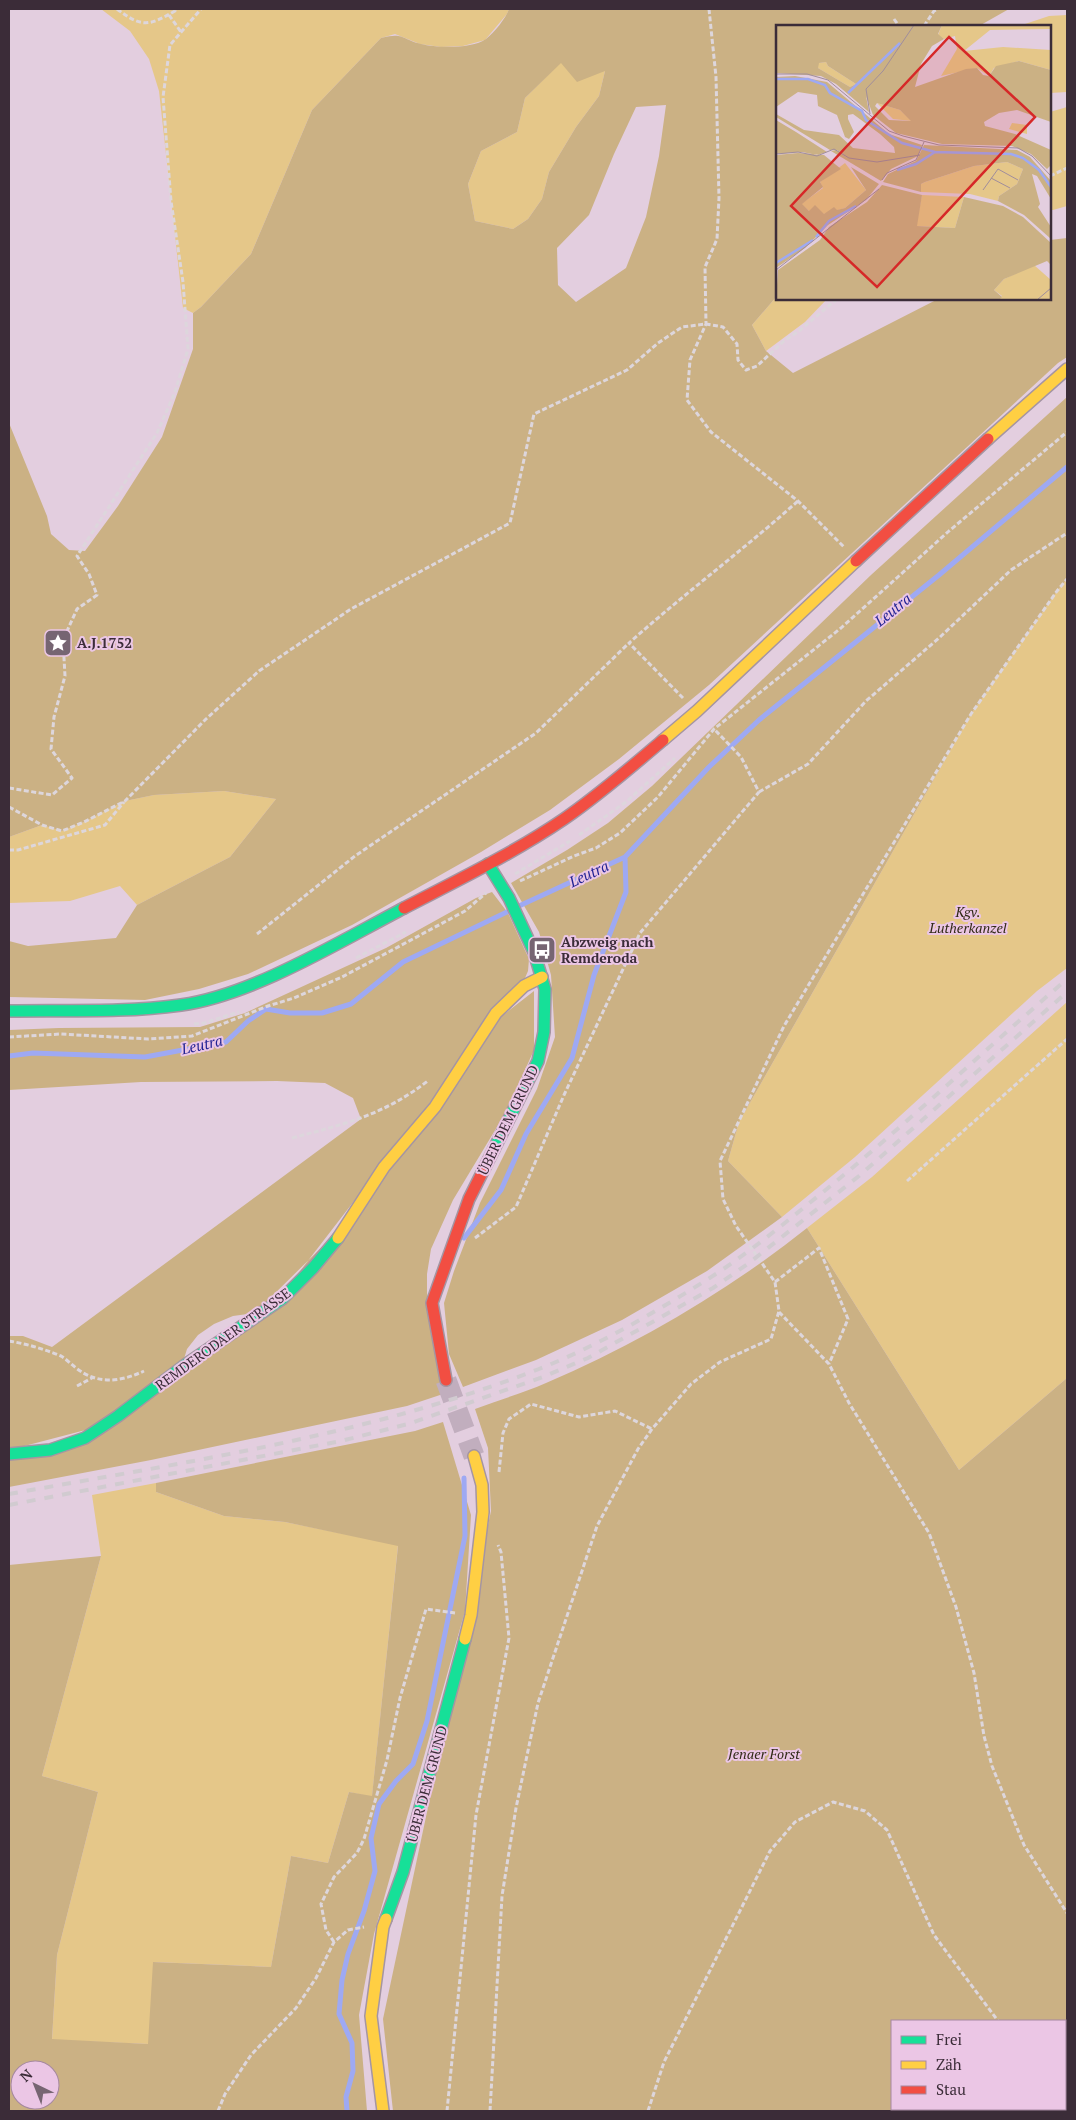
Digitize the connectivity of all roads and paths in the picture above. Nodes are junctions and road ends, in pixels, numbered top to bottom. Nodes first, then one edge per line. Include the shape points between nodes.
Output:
1 (117, 9) edge
2 (176, 9) edge
3 (201, 9) edge
4 (708, 9) edge
5 (938, 9) edge
6 (169, 15) junction
7 (894, 19) dead end
8 (898, 25) edge
9 (925, 25) edge
10 (181, 32) junction
11 (1067, 168) edge
12 (1051, 176) edge
13 (836, 300) edge
14 (706, 324) junction
15 (1067, 369) edge
16 (798, 501) junction
17 (1067, 533) edge
18 (857, 560) junction
19 (1067, 579) edge
20 (629, 643) junction
21 (697, 712) junction
22 (718, 733) dead end
23 (677, 757) dead end
24 (9, 788) edge
25 (759, 792) junction
26 (125, 801) junction
27 (9, 807) edge
28 (9, 850) edge
29 (488, 864) junction
30 (499, 882) junction
31 (475, 895) dead end
32 (407, 931) dead end
33 (257, 934) dead end
34 (348, 962) dead end
35 (542, 977) junction
36 (9, 1011) edge
37 (240, 1011) dead end
38 (186, 1024) dead end
39 (1067, 1039) edge
40 (430, 1080) dead end
41 (292, 1138) dead end
42 (907, 1181) dead end
43 (470, 1242) dead end
44 (774, 1282) junction
45 (779, 1311) junction
46 (9, 1342) edge
47 (829, 1364) junction
48 (145, 1370) dead end
49 (93, 1378) junction
50 (446, 1380) tunnel mouth
51 (76, 1386) dead end
52 (652, 1429) junction
53 (9, 1454) edge
54 (474, 1456) tunnel mouth
55 (482, 1485) junction
56 (494, 1536) dead end
57 (459, 1614) dead end
58 (1067, 1913) edge
59 (368, 1926) dead end
60 (334, 1942) junction
61 (997, 2020) edge
62 (218, 2111) edge
63 (384, 2111) edge
64 (447, 2111) edge
65 (490, 2111) edge
66 (648, 2111) edge

1 - 6 path via 133,21 154,23
2 - 6 path
3 - 10 path
4 - 14 path via 716,77 720,163 717,239 705,267
5 - 9 path
6 - 10 path
7 - 8 path
10 - 24 path via 170,45 163,96 188,349 175,392 157,434 77,556 89,574 96,595 77,609 63,640 65,676 54,717 52,749 72,778 52,795
11 - 12 path
13 - 14 path via 757,366 746,370 738,360 737,344 723,327
14 - 16 path via 690,360 686,400 711,432
14 - 26 path via 682,327 627,370 534,414 510,523 351,609 258,671
15 - 18 street
16 - 18 path
16 - 20 path
17 - 25 path via 1011,570 866,701 808,764
18 - 21 street
19 - 44 path via 971,714 784,1026 720,1161 723,1199 736,1226
20 - 21 path
20 - 33 path via 536,733 354,856
21 - 29 street via 563,820
22 - 25 path via 741,756
23 - 30 path via 600,821
25 - 43 path via 640,933 516,1207
26 - 27 path via 62,831 42,825
26 - 28 path via 105,825
29 - 30 street, ÜBER DEM GRUND
29 - 36 street via 309,958 222,995 147,1008
30 - 31 path
30 - 35 street, ÜBER DEM GRUND via 528,936
32 - 34 path
35 - 50 street, ÜBER DEM GRUND via 546,1012 538,1061 469,1199 432,1303
35 - 53 street, REMDERODAER STRASSE via 522,988 487,1024 432,1111 383,1169 342,1232 295,1287 99,1429 68,1445
37 - 38 path via 204,1023
39 - 42 path
40 - 41 path via 407,1097 361,1120
44 - 45 path
44 - 47 path via 819,1248 848,1319
45 - 47 path
45 - 52 path via 771,1339 720,1362 692,1384
46 - 49 path via 28,1344 63,1357
47 - 58 path via 849,1403 929,1533 969,1654 992,1766 1024,1845
48 - 49 path via 111,1381
49 - 51 path
52 - 55 path via 615,1410 579,1417 531,1404 509,1418 503,1433 498,1481
52 - 65 path via 597,1526 538,1702 502,1896
54 - 55 street, ÜBER DEM GRUND
55 - 63 street, ÜBER DEM GRUND via 483,1512 471,1615 404,1872 383,1927 370,2016
56 - 64 path via 501,1552 509,1638 476,1815
57 - 60 path via 426,1609 364,1838 358,1853 334,1877 321,1904 326,1930
59 - 60 path via 348,1930
60 - 62 path via 296,2008 251,2055 224,2094
61 - 66 path via 934,1936 888,1830 865,1811 833,1802 794,1822 770,1851 664,2062

